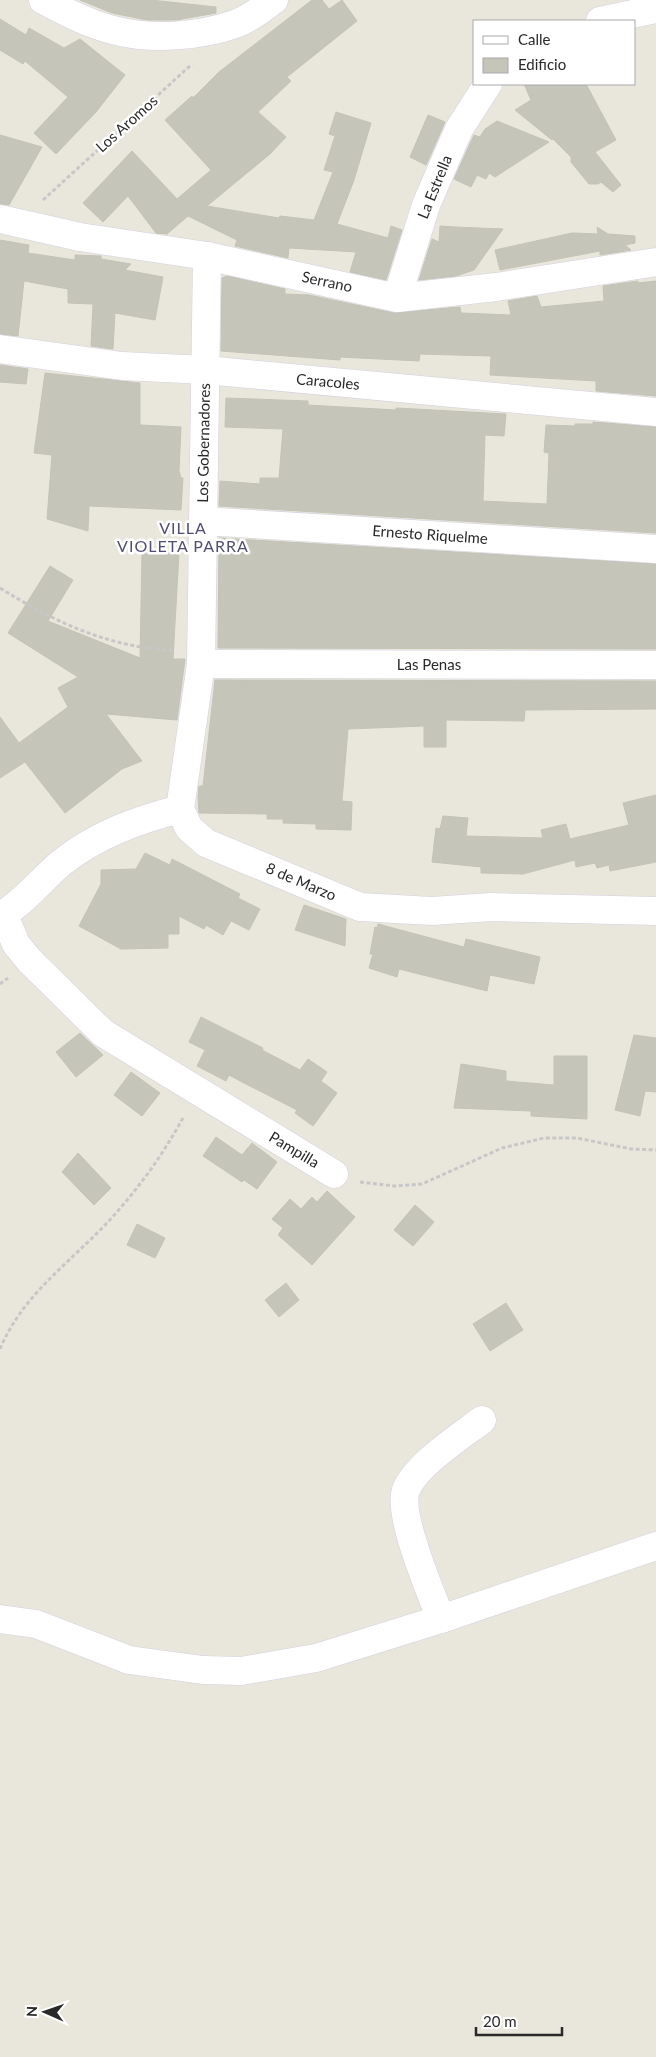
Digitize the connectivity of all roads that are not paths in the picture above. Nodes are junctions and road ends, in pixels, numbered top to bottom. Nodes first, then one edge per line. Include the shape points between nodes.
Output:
1 (43, 0) edge
2 (274, 0) edge
3 (656, 9) edge
4 (605, 20) edge
5 (487, 85) edge
6 (9, 222) edge
7 (208, 256) junction
8 (656, 262) edge
9 (398, 298) junction
10 (0, 349) edge
11 (205, 370) junction
12 (656, 412) edge
13 (204, 521) junction
14 (656, 549) edge
15 (202, 659) junction
16 (656, 665) edge
17 (180, 809) junction
18 (653, 910) edge
19 (2, 915) edge
20 (334, 1174) road end
21 (482, 1420) dead end
22 (656, 1546) edge
23 (0, 1619) edge
24 (441, 1619) junction

1 - 2 street via 94,24 119,32 149,34 202,32 236,24
3 - 4 street
5 - 9 street, La Estrella via 459,129 426,205
6 - 7 street, Serrano via 80,237
7 - 9 street, Serrano
7 - 11 street, Los Gobernadores
8 - 9 street, Serrano
10 - 11 street, Caracoles via 122,366
11 - 12 street, Caracoles
11 - 13 street, Los Gobernadores
13 - 14 street, Ernesto Riquelme
13 - 15 street, Los Gobernadores
15 - 16 street, Las Penas
15 - 17 street, Los Gobernadores
17 - 18 street, 8 de Marzo via 189,828 206,843 360,907 432,911 491,907
17 - 19 street via 147,817 86,846
19 - 20 street, Pampilla via 16,944 29,960 103,1033
21 - 24 street via 425,1464 406,1490 406,1515
22 - 24 street
23 - 24 street via 36,1624 129,1660 203,1670 241,1670 316,1658

